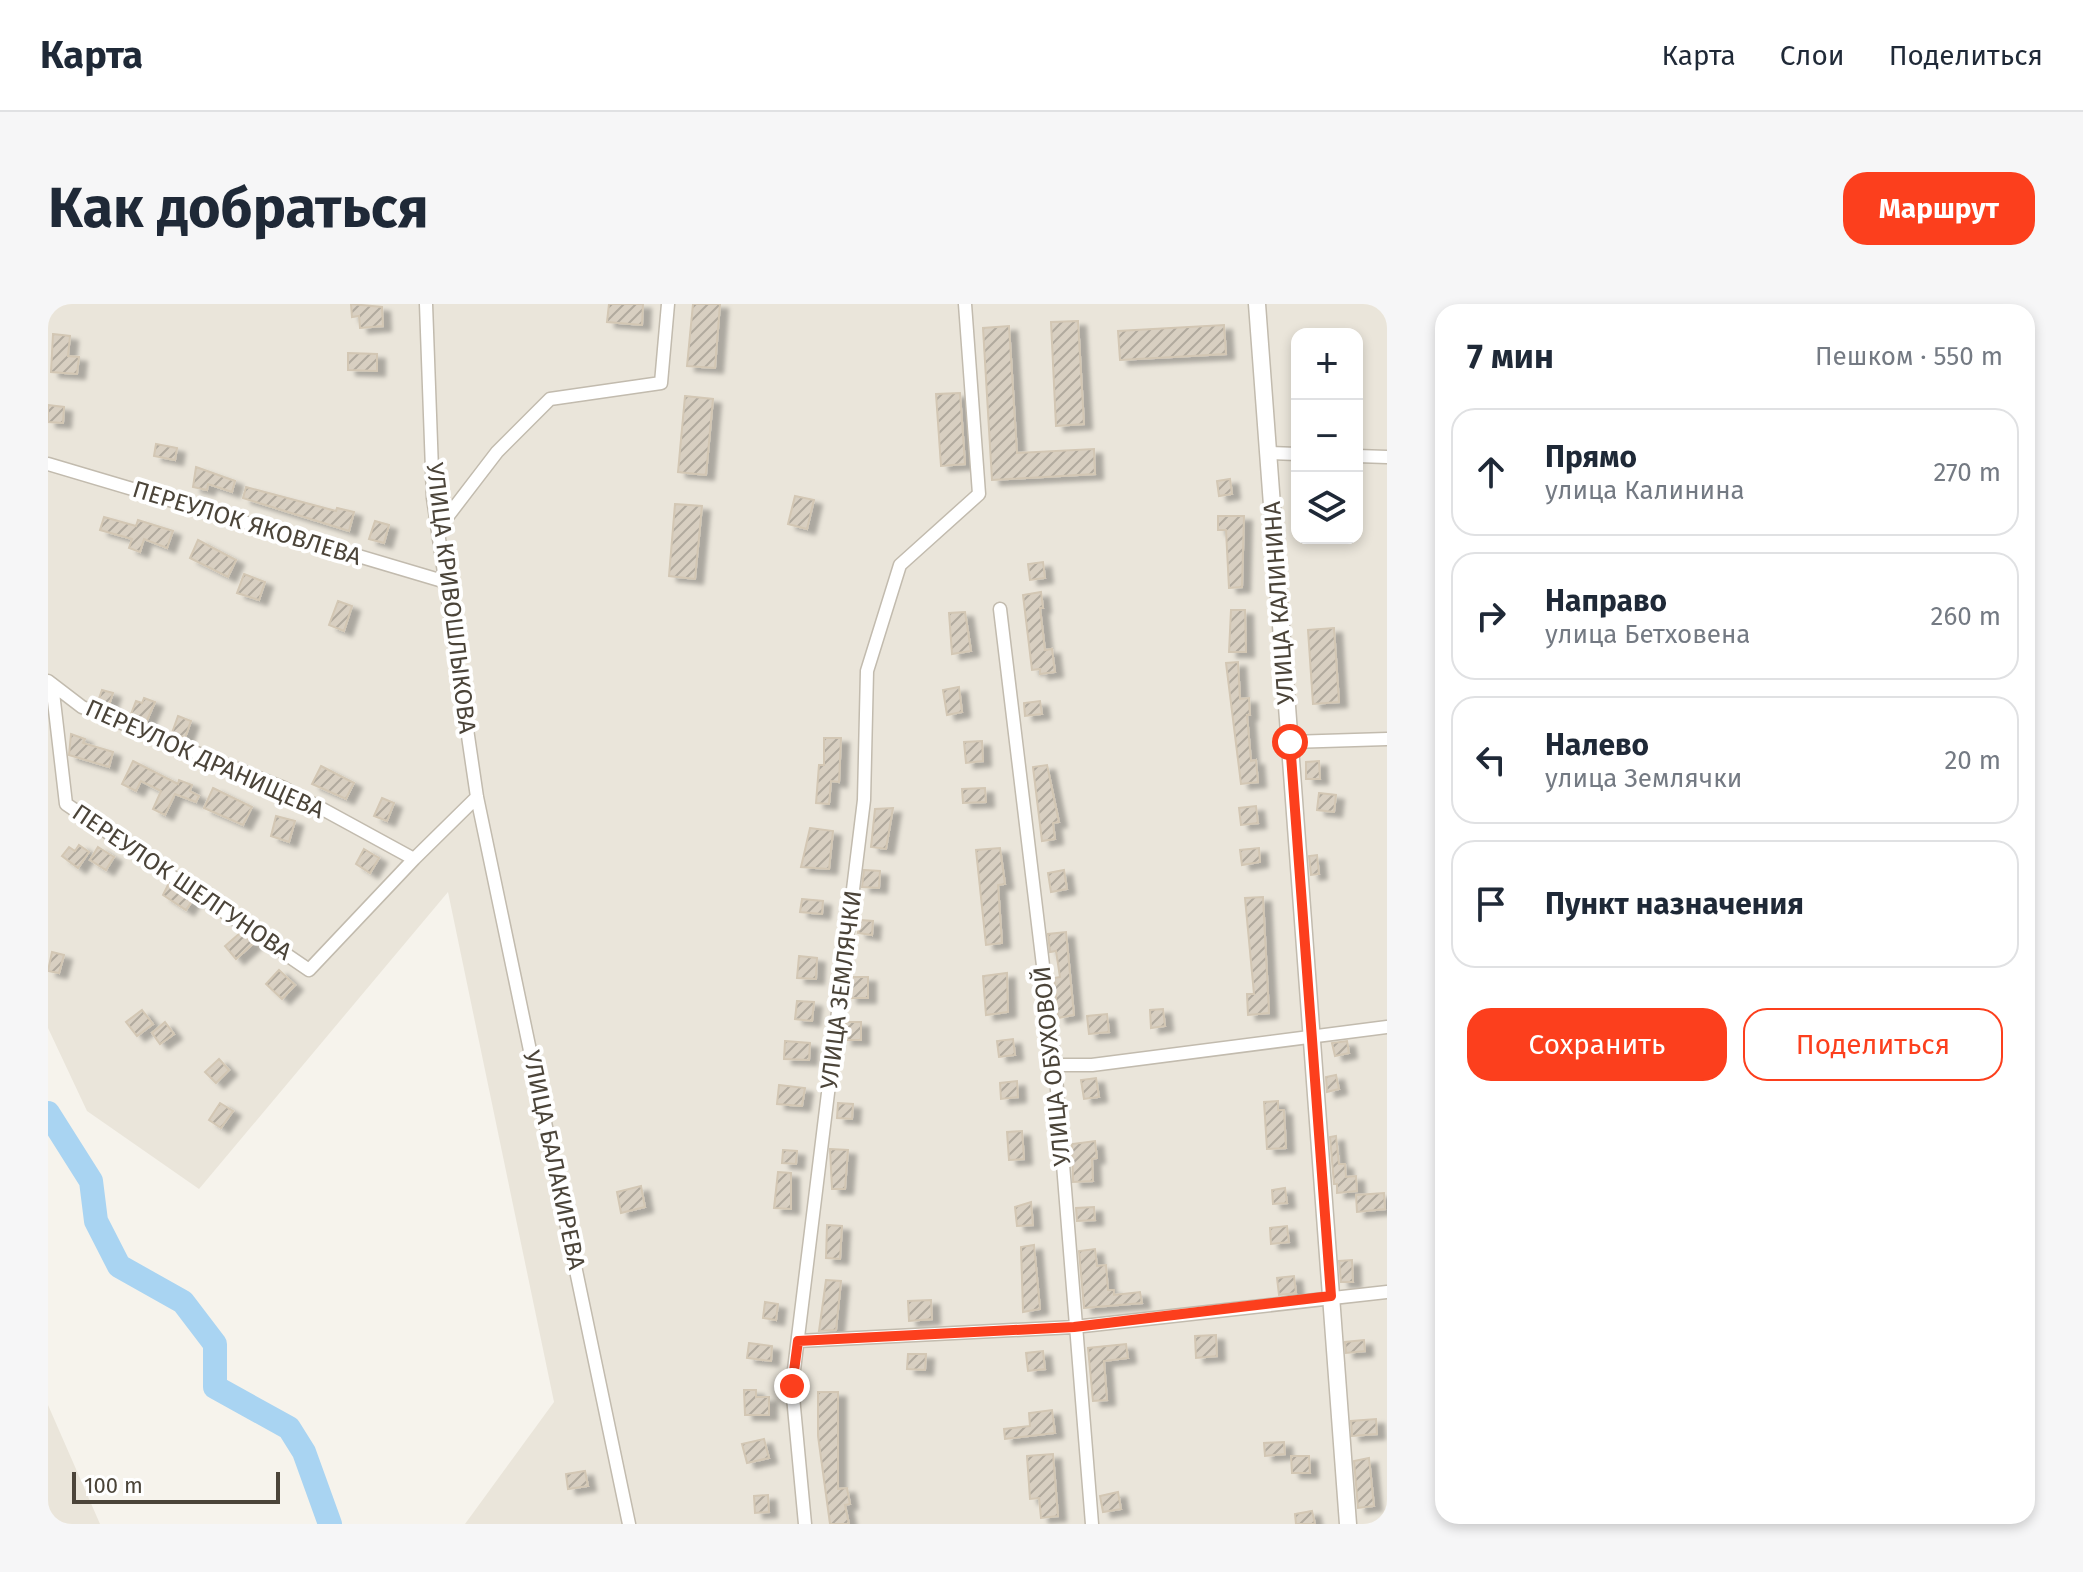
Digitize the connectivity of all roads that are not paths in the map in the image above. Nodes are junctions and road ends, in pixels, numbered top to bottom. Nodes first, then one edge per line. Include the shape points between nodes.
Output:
1 (426, 304) edge
2 (668, 304) edge
3 (965, 304) edge
4 (1257, 304) edge
5 (1268, 453) junction
6 (1291, 454) edge
7 (1363, 456) edge
8 (1387, 457) edge
9 (48, 464) edge
10 (438, 529) junction
11 (446, 582) junction
12 (1000, 609) dead end
13 (50, 682) edge
14 (1387, 739) edge
15 (1290, 742) junction
16 (477, 797) junction
17 (414, 859) junction
18 (1387, 1027) edge
19 (1311, 1034) junction
20 (1055, 1065) junction
21 (1387, 1292) edge
22 (1331, 1296) junction
23 (1074, 1327) junction
24 (798, 1341) junction
25 (629, 1524) edge
26 (805, 1524) edge
27 (1092, 1524) edge
28 (1348, 1524) edge

1 - 10 street, УЛИЦА КРИВОШЛЫКОВА
2 - 10 street via 661,383 550,399 497,452
3 - 24 street, УЛИЦА ЗЕМЛЯЧКИ via 979,494 900,565 867,671 864,800
4 - 5 street, УЛИЦА КАЛИНИНА
5 - 6 street
5 - 15 street, УЛИЦА КАЛИНИНА
7 - 8 street
9 - 11 street, ПЕРЕУЛОК ЯКОВЛЕВА
10 - 11 street, УЛИЦА КРИВОШЛЫКОВА
11 - 16 street, УЛИЦА КРИВОШЛЫКОВА
12 - 20 street, УЛИЦА ОБУХОВОЙ
13 - 17 street, ПЕРЕУЛОК ДРАНИЩЕВА via 82,707 284,788
13 - 17 street, ПЕРЕУЛОК ШЕЛГУНОВА via 66,804 309,970
14 - 15 street
15 - 19 street, УЛИЦА КАЛИНИНА
16 - 17 street
16 - 25 street, УЛИЦА БАЛАКИРЕВА
18 - 19 street
19 - 20 street via 1092,1065
19 - 22 street, УЛИЦА КАЛИНИНА
20 - 23 street, УЛИЦА ОБУХОВОЙ
21 - 22 street
22 - 23 street
22 - 28 street, УЛИЦА КАЛИНИНА
23 - 24 street
23 - 27 street, УЛИЦА ОБУХОВОЙ
24 - 26 street, УЛИЦА ЗЕМЛЯЧКИ via 792,1386

